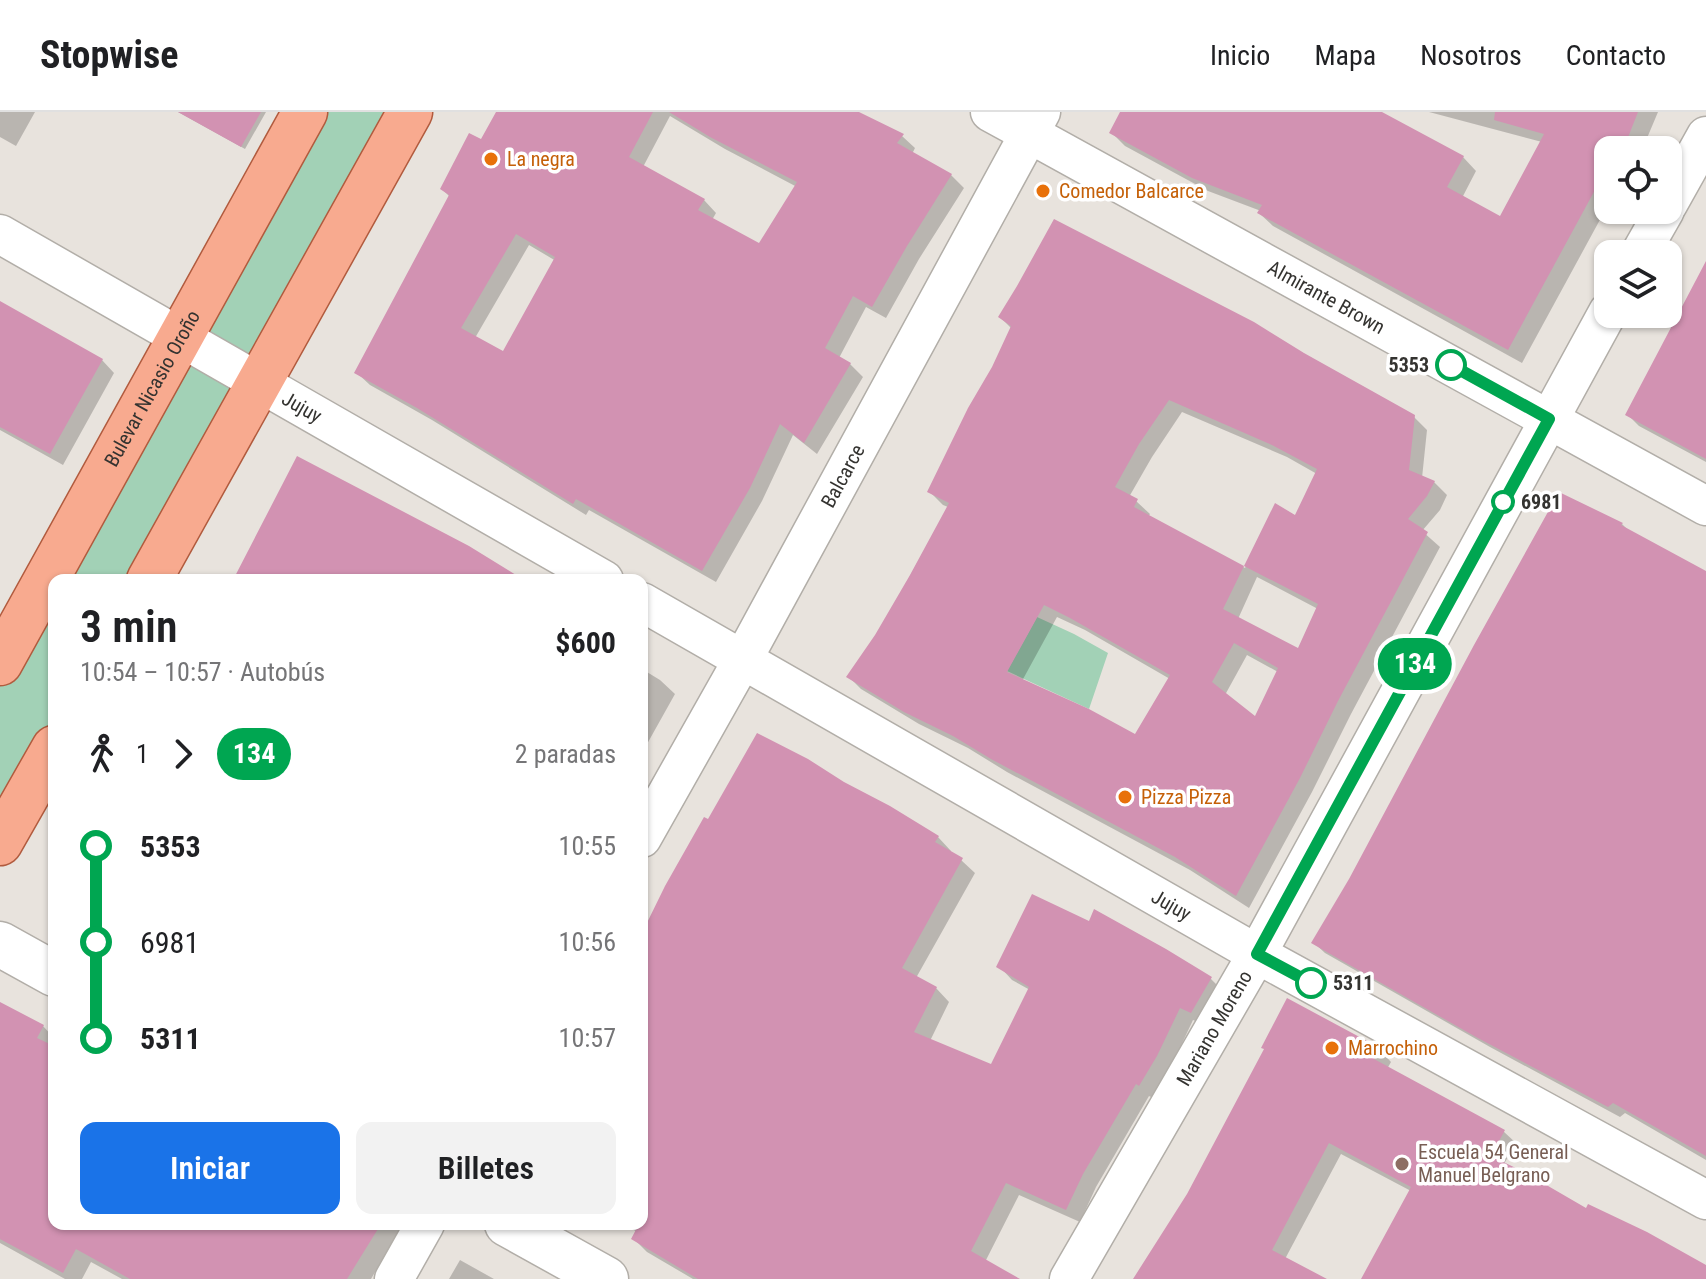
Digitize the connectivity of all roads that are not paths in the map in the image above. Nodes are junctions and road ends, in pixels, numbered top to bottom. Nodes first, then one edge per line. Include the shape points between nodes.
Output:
1 (305, 112) edge
2 (410, 112) edge
3 (990, 112) edge
4 (1035, 123) edge
5 (1706, 136) edge
6 (1682, 179) edge
7 (0, 234) edge
8 (1599, 328) edge
9 (180, 337) junction
10 (260, 383) junction
11 (1549, 419) junction
12 (1706, 506) edge
13 (49, 574) edge
14 (152, 574) edge
15 (594, 574) edge
16 (48, 576) edge
17 (648, 605) edge
18 (743, 659) junction
19 (0, 663) edge
20 (48, 759) edge
21 (648, 827) edge
22 (0, 843) edge
23 (0, 944) edge
24 (1257, 954) junction
25 (48, 971) edge
26 (1706, 1200) edge
27 (422, 1230) edge
28 (518, 1230) edge
29 (394, 1279) edge
30 (606, 1279) edge
31 (1069, 1279) edge

1 - 9 main road, Bulevar Nicasio Oroño
2 - 10 main road
3 - 4 street, Almirante Brown
4 - 11 street, Almirante Brown
4 - 18 street, Balcarce
5 - 6 street
7 - 9 street, Jujuy
8 - 11 street, Mariano Moreno
9 - 10 street, Jujuy
9 - 13 main road, Bulevar Nicasio Oroño
10 - 14 main road
10 - 15 street, Jujuy
11 - 12 street, Almirante Brown
11 - 24 street, Mariano Moreno
16 - 19 main road, Bulevar Nicasio Oroño
17 - 18 street, Jujuy
18 - 21 street, Balcarce
18 - 24 street, Jujuy
20 - 22 main road
23 - 25 main road
24 - 26 street, Jujuy
24 - 31 street, Mariano Moreno
27 - 29 street
28 - 30 main road

